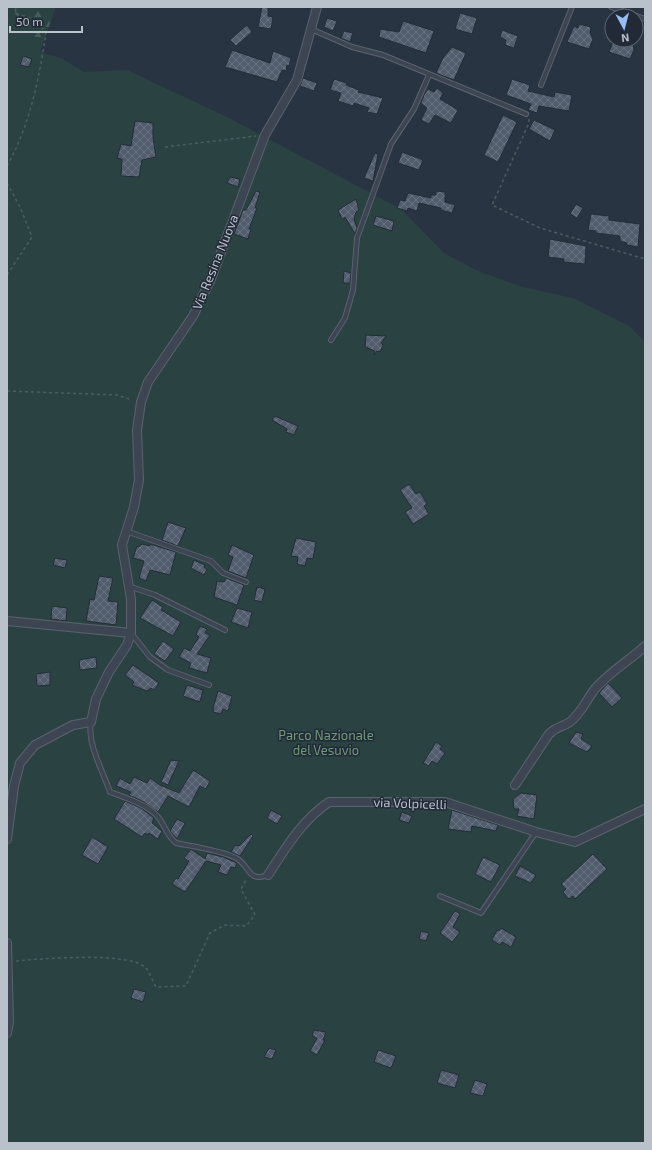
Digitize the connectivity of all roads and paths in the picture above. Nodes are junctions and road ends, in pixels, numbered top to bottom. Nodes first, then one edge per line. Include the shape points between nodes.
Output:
1 (16, 7) edge
2 (317, 7) edge
3 (572, 7) edge
4 (611, 7) edge
5 (645, 19) edge
6 (311, 29) junction
7 (429, 75) junction
8 (541, 85) dead end
9 (526, 114) joint
10 (266, 135) junction
11 (165, 147) dead end
12 (7, 166) edge
13 (7, 183) edge
14 (645, 259) edge
15 (7, 276) edge
16 (331, 340) dead end
17 (7, 391) edge
18 (141, 402) junction
19 (126, 531) junction
20 (246, 582) dead end
21 (128, 586) junction
22 (7, 621) edge
23 (225, 630) dead end
24 (131, 633) junction
25 (645, 646) edge
26 (209, 685) dead end
27 (91, 722) junction
28 (515, 785) dead end
29 (645, 808) edge
30 (536, 832) junction
31 (7, 839) edge
32 (250, 873) junction
33 (268, 876) joint
34 (440, 896) dead end
35 (7, 943) edge
36 (7, 961) edge
37 (7, 1034) edge

1 - 12 path via 15,13 37,20 46,33 33,104 16,151
2 - 6 street, Via Resina Nuova
3 - 8 lane
4 - 5 lane
6 - 7 lane
6 - 10 street, Via Resina Nuova via 297,80
7 - 9 lane
7 - 16 lane via 414,109 391,144 357,238 353,290 344,318
9 - 14 path via 529,123 492,205 540,228
10 - 11 path
10 - 18 street, Via Resina Nuova via 211,279 193,316 148,382
13 - 15 path via 32,237
17 - 18 path via 117,395
18 - 19 street, Via Resina Nuova via 137,430 139,480 134,508
19 - 20 lane via 211,561 223,573
19 - 21 street, Via Resina Nuova via 122,544
21 - 23 lane via 155,595
21 - 24 street, Via Resina Nuova via 132,599
22 - 24 street
24 - 26 lane via 150,657 168,670
24 - 27 street, Via Resina Nuova via 127,645 109,672 96,699
25 - 28 street via 634,657 614,669 594,691 588,703 569,722 556,727 549,734
27 - 31 street via 73,725 35,745 20,763 14,786
27 - 32 lane, Via Resina Nuova via 89,732 110,792 131,799 158,816 176,843 236,858
29 - 30 street, via Volpicelli via 575,842
30 - 33 street, via Volpicelli via 445,802 329,802 316,810
30 - 34 lane via 481,913
32 - 33 lane via 260,878
32 - 36 path via 241,889 255,915 246,926 224,925 210,933 186,986 156,987 145,968 126,960 63,956
35 - 36 street
36 - 37 street via 10,1022

